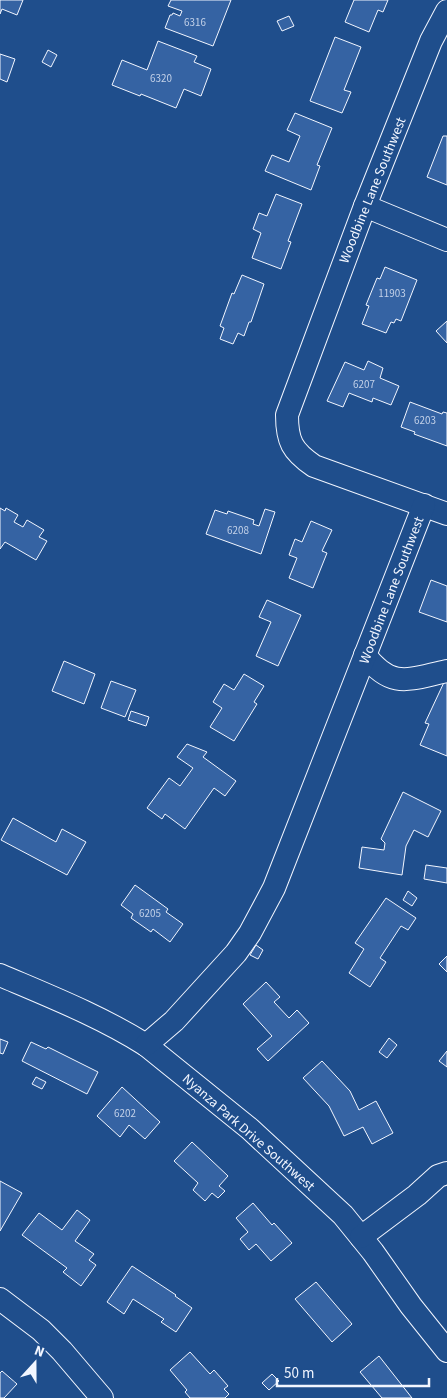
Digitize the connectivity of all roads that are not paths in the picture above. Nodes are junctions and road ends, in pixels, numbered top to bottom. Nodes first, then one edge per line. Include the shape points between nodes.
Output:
1 (447, 11) edge
2 (365, 206) junction
3 (447, 240) edge
4 (424, 505) junction
5 (447, 514) edge
6 (365, 655) junction
7 (447, 671) edge
8 (0, 974) edge
9 (146, 1045) junction
10 (447, 1173) edge
11 (361, 1237) junction
12 (0, 1299) edge
13 (447, 1351) edge
14 (102, 1398) edge

1 - 2 street, Woodbine Lane Southwest via 431,41
2 - 3 street
2 - 4 street, Woodbine Lane Southwest via 292,399 287,431 300,457 314,466
4 - 5 street
4 - 6 street, Woodbine Lane Southwest
6 - 7 street via 376,669 389,677 406,680
6 - 9 street, Woodbine Lane Southwest via 262,912 236,952 174,1021
8 - 9 street, Nyanza Park Drive Southwest via 102,1019
9 - 11 street, Nyanza Park Drive Southwest via 250,1129 342,1215
10 - 11 street via 438,1176
11 - 13 street, Nyanza Park Drive Southwest
12 - 14 street via 41,1330

